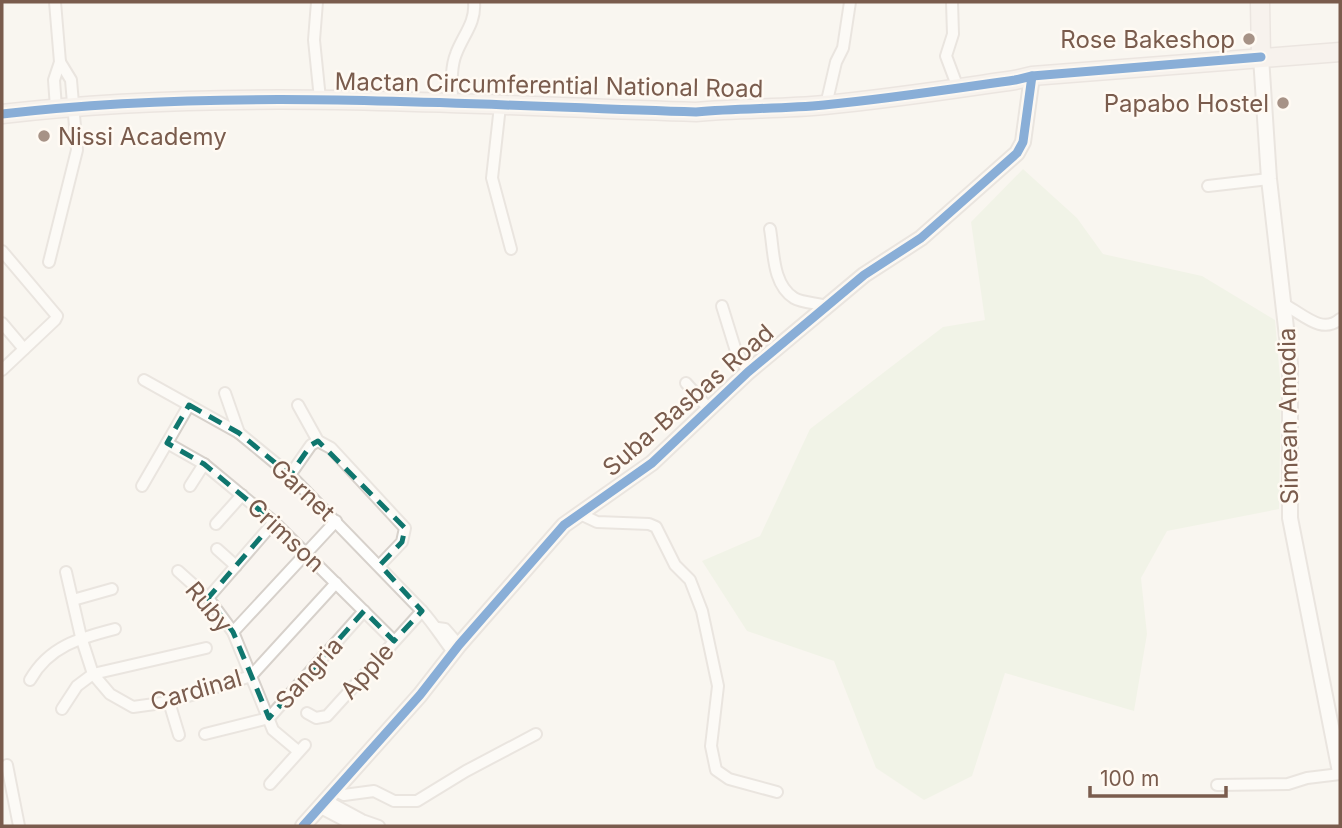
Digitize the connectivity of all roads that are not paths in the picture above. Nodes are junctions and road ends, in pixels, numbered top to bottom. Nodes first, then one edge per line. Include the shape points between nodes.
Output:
1 (55, 2) edge
2 (317, 2) edge
3 (474, 2) edge
4 (850, 2) edge
5 (952, 2) edge
6 (1260, 2) edge
7 (1340, 52) edge
8 (1261, 57) junction
9 (60, 62) junction
10 (1032, 76) junction
11 (958, 88) junction
12 (320, 99) junction
13 (452, 104) junction
14 (826, 105) junction
15 (75, 106) junction
16 (500, 106) junction
17 (56, 108) junction
18 (2, 114) edge
19 (1269, 179) junction
20 (1208, 186) dead end
21 (770, 229) dead end
22 (511, 249) dead end
23 (2, 251) edge
24 (49, 262) dead end
25 (1285, 305) junction
26 (722, 306) dead end
27 (827, 306) junction
28 (1340, 319) edge
29 (2, 323) edge
30 (24, 349) junction
31 (2, 370) edge
32 (748, 372) junction
33 (144, 380) dead end
34 (686, 383) dead end
35 (225, 393) dead end
36 (189, 405) junction
37 (298, 405) dead end
38 (709, 409) junction
39 (239, 433) junction
40 (318, 441) junction
41 (167, 443) junction
42 (204, 464) junction
43 (290, 475) junction
44 (142, 486) dead end
45 (190, 486) dead end
46 (242, 495) junction
47 (580, 514) junction
48 (336, 521) junction
49 (274, 522) junction
50 (216, 524) dead end
51 (217, 548) dead end
52 (306, 552) junction
53 (380, 565) junction
54 (236, 566) junction
55 (178, 571) dead end
56 (66, 572) dead end
57 (336, 583) junction
58 (111, 589) dead end
59 (208, 598) junction
60 (73, 600) junction
61 (364, 611) junction
62 (422, 611) junction
63 (115, 629) dead end
64 (233, 632) junction
65 (81, 637) junction
66 (394, 640) junction
67 (206, 648) dead end
68 (456, 648) junction
69 (93, 674) junction
70 (251, 676) junction
71 (30, 680) dead end
72 (169, 702) junction
73 (62, 709) dead end
74 (307, 713) dead end
75 (269, 718) junction
76 (205, 733) dead end
77 (536, 734) dead end
78 (179, 735) dead end
79 (7, 765) dead end
80 (1340, 773) edge
81 (270, 783) dead end
82 (1217, 785) dead end
83 (777, 792) dead end
84 (326, 799) junction
85 (19, 826) edge
86 (303, 826) edge
87 (355, 826) edge
88 (379, 826) edge

1 - 9 street
2 - 12 street via 314,40
3 - 13 street via 470,27 455,54
4 - 14 street
5 - 11 street via 953,34 946,56
6 - 8 main road
7 - 8 main road, Mactan Circumferential National Road
8 - 10 main road, Mactan Circumferential National Road
8 - 19 street, Simean Amodia
9 - 15 street via 71,80
9 - 17 street via 54,80
10 - 11 main road, Mactan Circumferential National Road
10 - 27 street, Suba-Basbas Road via 1023,142 1017,153 962,204
11 - 14 main road, Mactan Circumferential National Road
12 - 13 main road, Mactan Circumferential National Road
12 - 15 main road, Mactan Circumferential National Road
13 - 16 main road, Mactan Circumferential National Road
14 - 16 main road, Mactan Circumferential National Road via 696,112
15 - 17 main road, Mactan Circumferential National Road
15 - 24 street via 77,150
16 - 22 street via 492,178
17 - 18 main road, Mactan Circumferential National Road
19 - 20 street
19 - 25 street, Simean Amodia
21 - 27 street via 778,278 787,291 794,298
23 - 30 street via 57,316
25 - 28 street via 1323,326
25 - 80 street, Simean Amodia via 1292,391 1290,518
26 - 32 street
27 - 32 street, Suba-Basbas Road
29 - 30 street
30 - 31 street
32 - 38 street, Suba-Basbas Road
33 - 36 street, Garnet
34 - 38 street
35 - 39 street
36 - 39 street, Garnet
36 - 41 street
37 - 40 street
38 - 47 street, Suba-Basbas Road via 652,463
39 - 43 street, Garnet
40 - 43 street
40 - 53 street via 331,448 405,528 401,542
41 - 42 street, Crimson
41 - 44 street
42 - 45 street
42 - 46 street, Crimson
43 - 48 street, Garnet
46 - 49 street, Crimson
46 - 50 street
47 - 68 street, Suba-Basbas Road via 564,525
47 - 83 street via 597,522 656,527 675,565 690,580 702,611 718,686 710,746 716,770 729,779
48 - 52 street
48 - 53 street, Garnet
49 - 52 street, Crimson
49 - 54 street
51 - 54 street
52 - 57 street, Crimson
52 - 64 street
53 - 62 street, Garnet
54 - 59 street
55 - 59 street, Ruby
56 - 60 street, Cardinal
57 - 61 street, Crimson
57 - 70 street, Cardinal
58 - 60 street
59 - 64 street, Ruby
60 - 65 street, Cardinal
61 - 66 street, Crimson
61 - 75 street, Sangria
62 - 66 street, Apple
62 - 68 street, Garnet via 439,635
63 - 65 street
64 - 70 street, Ruby
65 - 69 street, Cardinal
65 - 71 street via 56,650
66 - 74 street, Apple via 327,716 316,718
67 - 69 street
68 - 84 street, Suba-Basbas Road
69 - 72 street, Cardinal via 110,694 133,707
69 - 73 street
70 - 72 street, Cardinal
70 - 75 street, Ruby
72 - 78 street
75 - 76 street, Sangria
75 - 81 street, Ruby via 273,730 302,748
77 - 84 street via 416,801 394,801 374,791
79 - 85 street
80 - 82 street via 1287,784
84 - 86 street, Suba-Basbas Road
84 - 87 street
84 - 88 street

